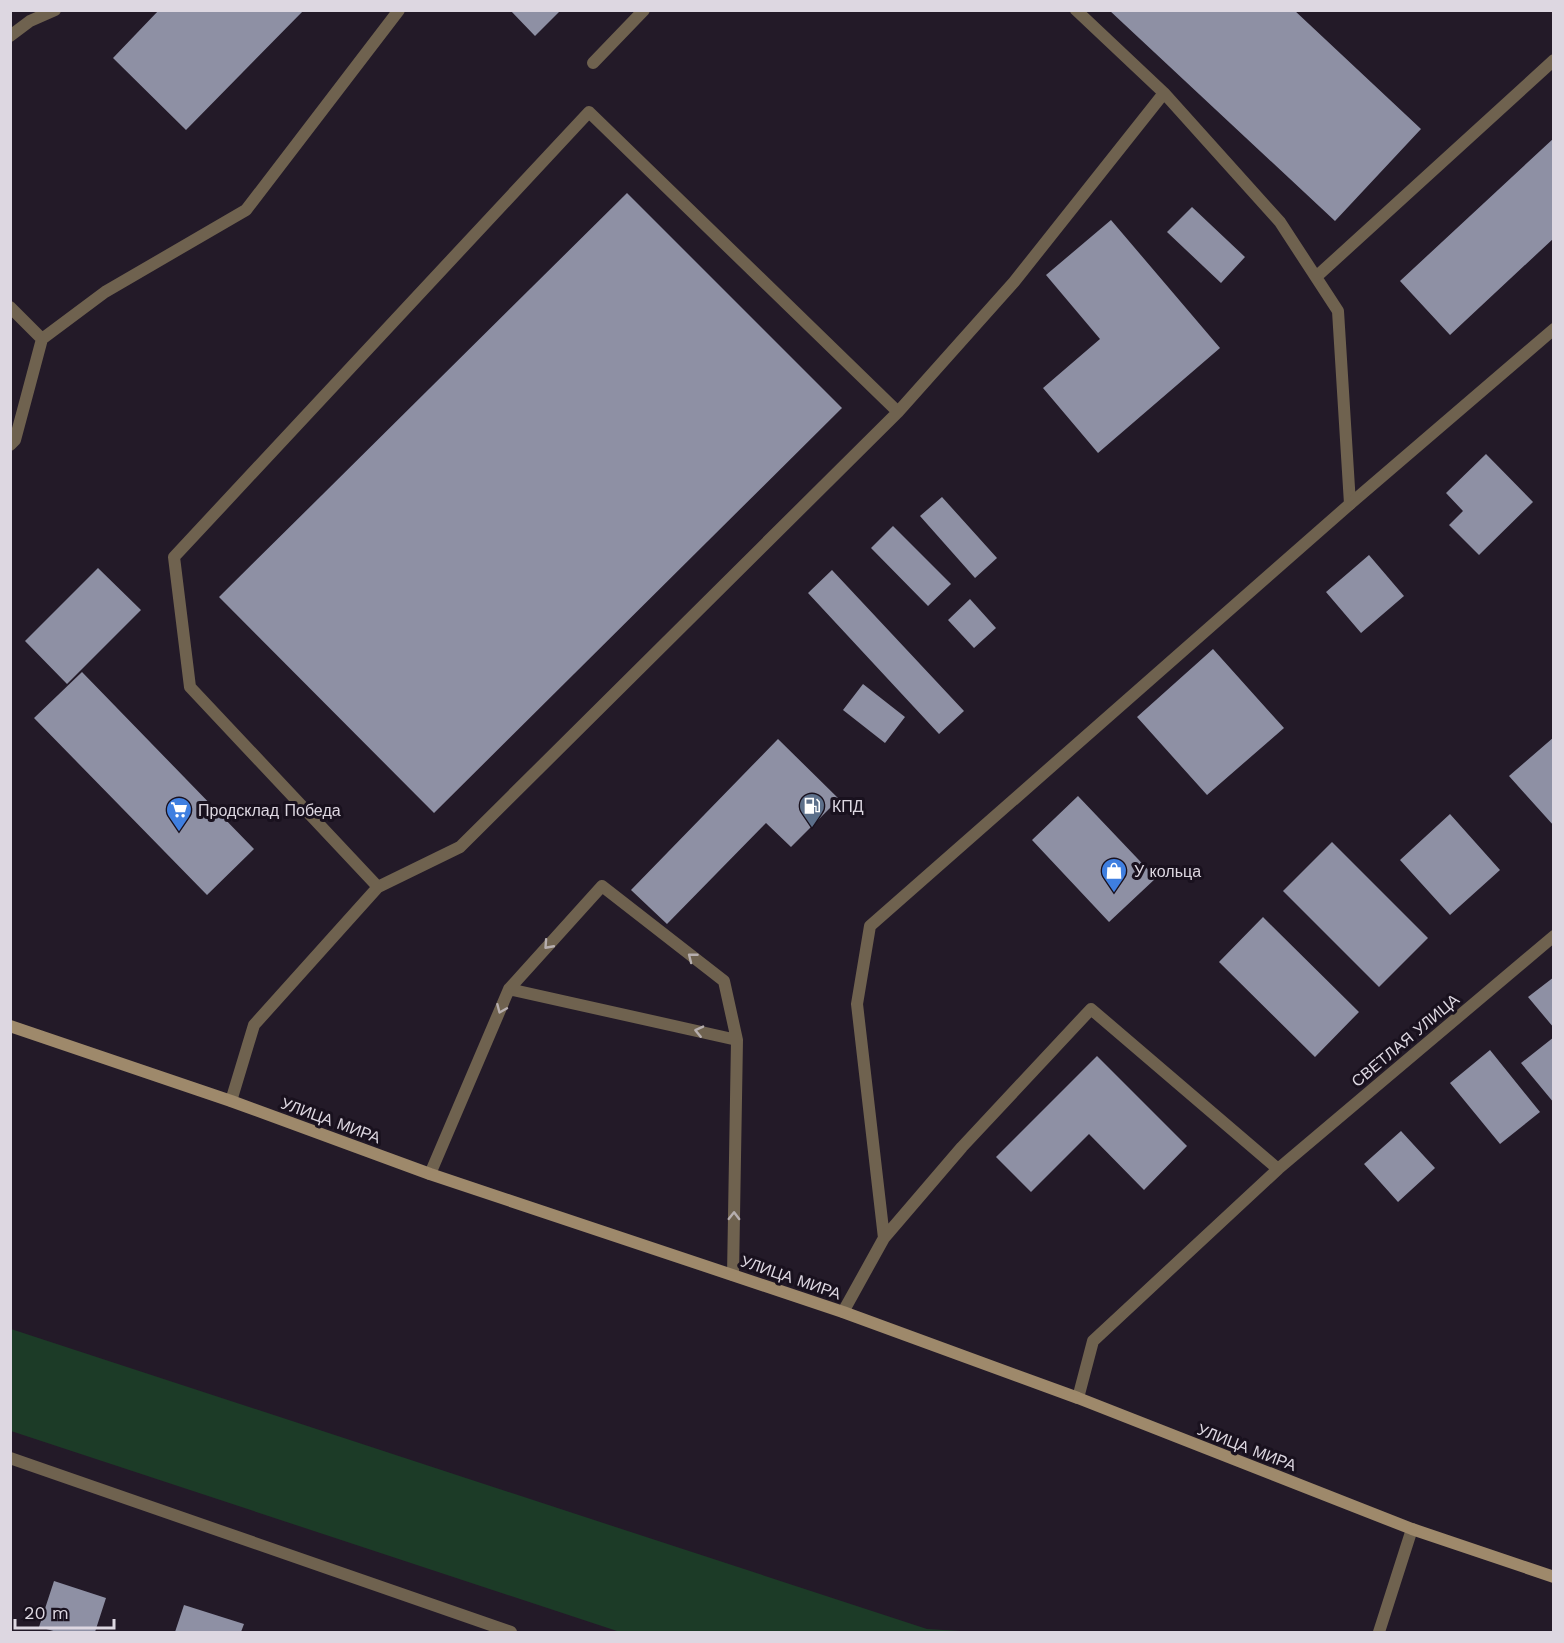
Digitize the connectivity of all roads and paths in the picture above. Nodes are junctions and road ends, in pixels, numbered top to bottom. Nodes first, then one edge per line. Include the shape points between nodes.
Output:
1 (55, 10) edge
2 (399, 10) edge
3 (644, 10) edge
4 (1076, 10) edge
5 (10, 36) edge
6 (1554, 60) edge
7 (593, 63) dead end
8 (1164, 93) junction
9 (1316, 277) junction
10 (10, 307) edge
11 (1554, 329) edge
12 (42, 339) junction
13 (898, 412) junction
14 (10, 445) edge
15 (1350, 504) junction
16 (378, 887) junction
17 (1554, 936) edge
18 (509, 988) junction
19 (10, 1026) edge
20 (738, 1040) junction
21 (231, 1101) junction
22 (1278, 1169) junction
23 (430, 1174) junction
24 (884, 1238) junction
25 (733, 1275) junction
26 (843, 1312) junction
27 (1078, 1398) junction
28 (10, 1458) edge
29 (1412, 1529) junction
30 (1554, 1577) edge
31 (511, 1632) edge
32 (1378, 1632) edge

1 - 5 street
2 - 12 street via 246,210 105,292
3 - 7 street
4 - 8 street
6 - 9 street
8 - 9 street via 1280,222
8 - 13 street via 1014,282
9 - 15 street via 1338,311
10 - 12 street
11 - 15 street
12 - 14 street via 15,440
13 - 16 street via 459,847
13 - 16 street via 589,112 174,557 190,687
15 - 24 street via 870,926 857,1004
16 - 21 street via 254,1024
17 - 22 street, СВЕТЛАЯ УЛИЦА
20 -> 18 street
20 -> 18 street via 724,981 602,886
18 -> 23 street
19 - 21 main road, УЛИЦА МИРА
25 -> 20 street
21 - 23 main road, УЛИЦА МИРА
22 - 24 street via 1091,1009 962,1147
22 - 27 street, СВЕТЛАЯ УЛИЦА via 1093,1341
23 - 25 main road, УЛИЦА МИРА
24 - 26 street
25 - 26 main road, УЛИЦА МИРА
26 - 27 main road, УЛИЦА МИРА
27 - 29 main road, УЛИЦА МИРА
28 - 31 street
29 - 30 main road, УЛИЦА МИРА
29 - 32 street

